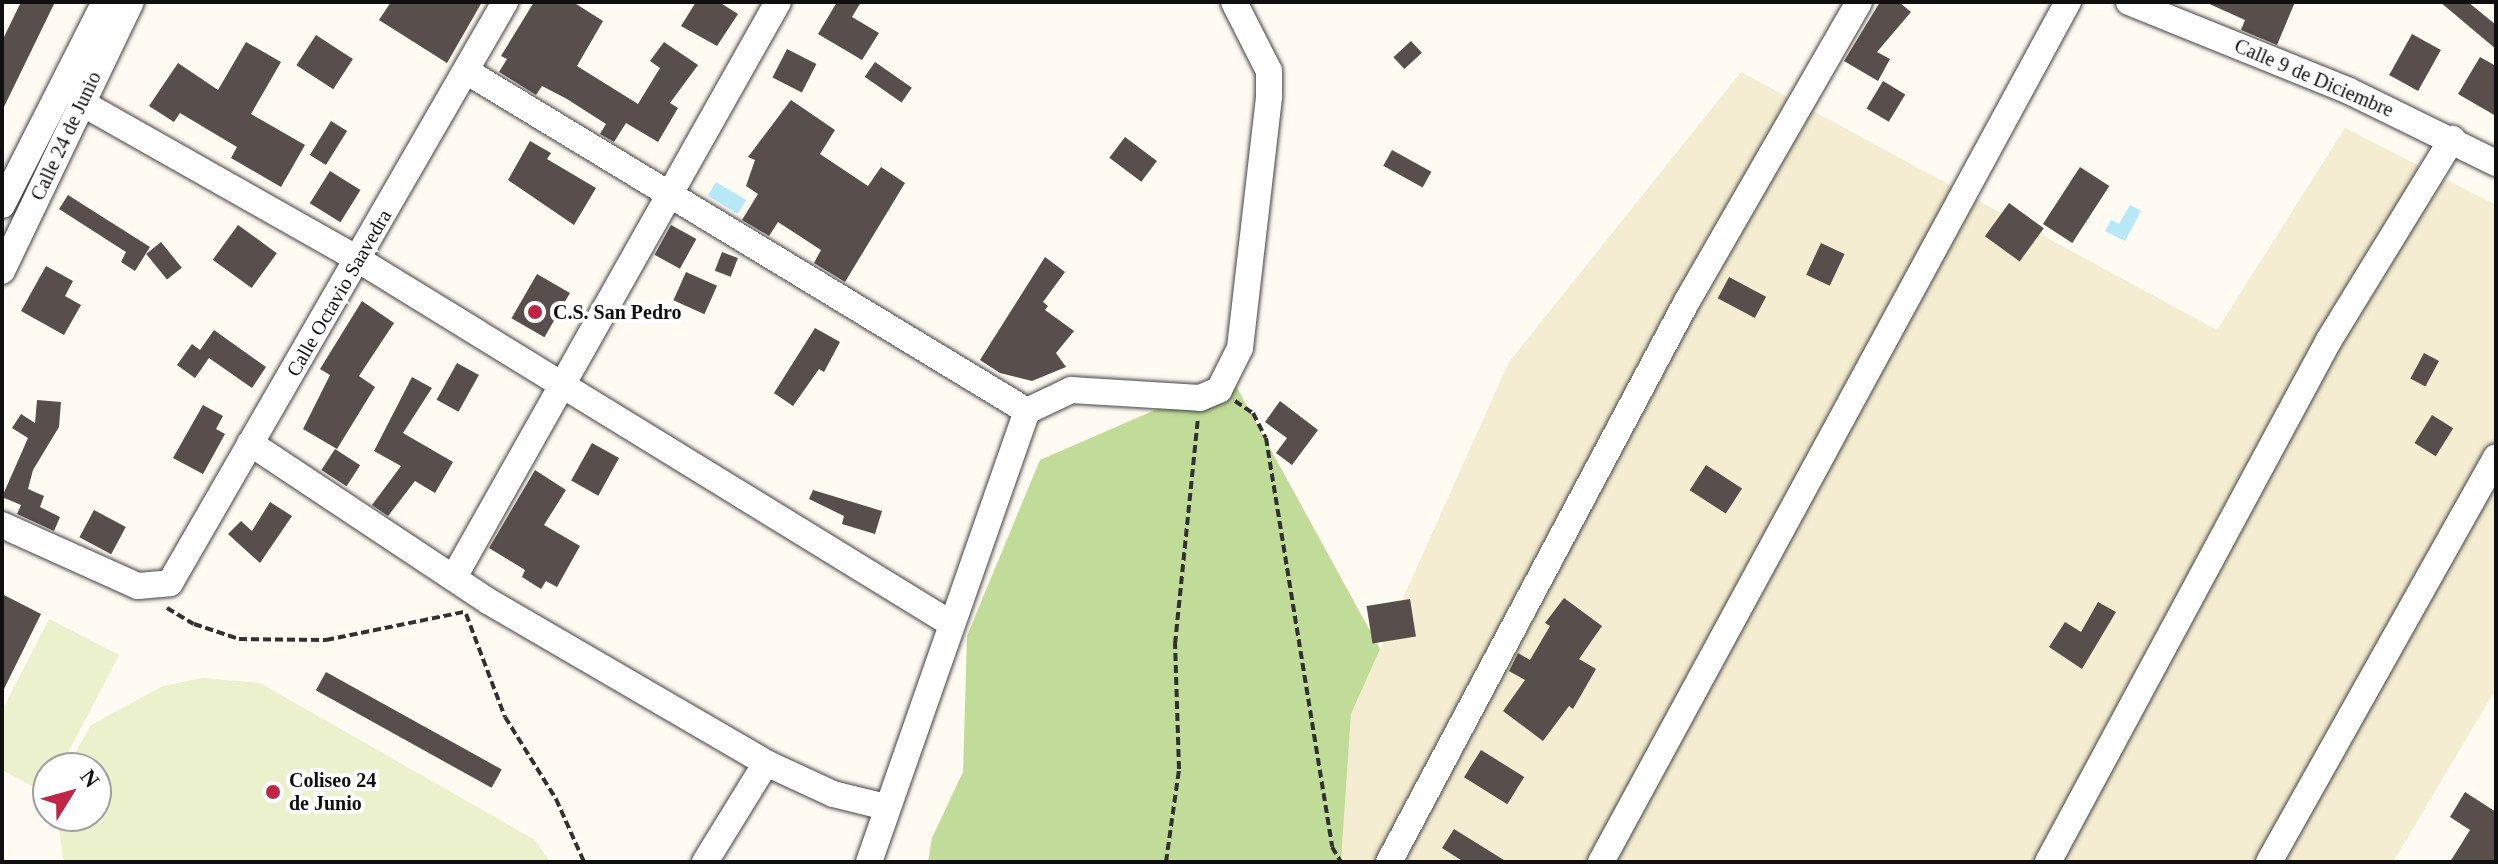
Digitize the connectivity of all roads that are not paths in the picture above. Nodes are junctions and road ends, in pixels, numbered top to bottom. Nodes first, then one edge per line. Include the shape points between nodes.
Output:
1 (105, 2) edge
2 (131, 2) edge
3 (505, 2) edge
4 (778, 2) edge
5 (1234, 2) edge
6 (1859, 2) edge
7 (2068, 2) edge
8 (2129, 2) edge
9 (466, 71) junction
10 (82, 103) junction
11 (2452, 139) junction
12 (2496, 163) edge
13 (668, 193) junction
14 (2, 205) edge
15 (359, 260) junction
16 (2, 271) edge
17 (562, 386) junction
18 (1027, 411) junction
19 (250, 443) junction
20 (2496, 457) edge
21 (2, 525) edge
22 (454, 577) junction
23 (950, 623) junction
24 (766, 763) junction
25 (886, 807) junction
26 (705, 862) edge
27 (869, 862) edge
28 (1389, 862) edge
29 (1601, 862) edge
30 (2048, 862) edge
31 (2269, 862) edge

1 - 14 street, Calle 24 de Junio
2 - 10 street, Calle 24 de Junio
3 - 9 street, Calle Octavio Saavedra
4 - 13 street
5 - 18 street via 1269,71 1240,348 1210,394 1071,390
6 - 28 street via 1686,303
7 - 29 street
8 - 11 street, Calle 9 de Diciembre
9 - 13 street
9 - 15 street, Calle Octavio Saavedra
10 - 15 street
10 - 16 street, Calle 24 de Junio
11 - 12 street, Calle 9 de Diciembre
11 - 30 street via 2329,340
13 - 17 street
13 - 18 street
15 - 17 street
15 - 19 street, Calle Octavio Saavedra
17 - 22 street
17 - 23 street
18 - 23 street
19 - 21 street, Calle Octavio Saavedra via 170,583 138,586
19 - 22 street
20 - 31 street
22 - 24 street via 477,606
23 - 25 street via 911,748
24 - 25 street via 833,794
24 - 26 street
25 - 27 street

